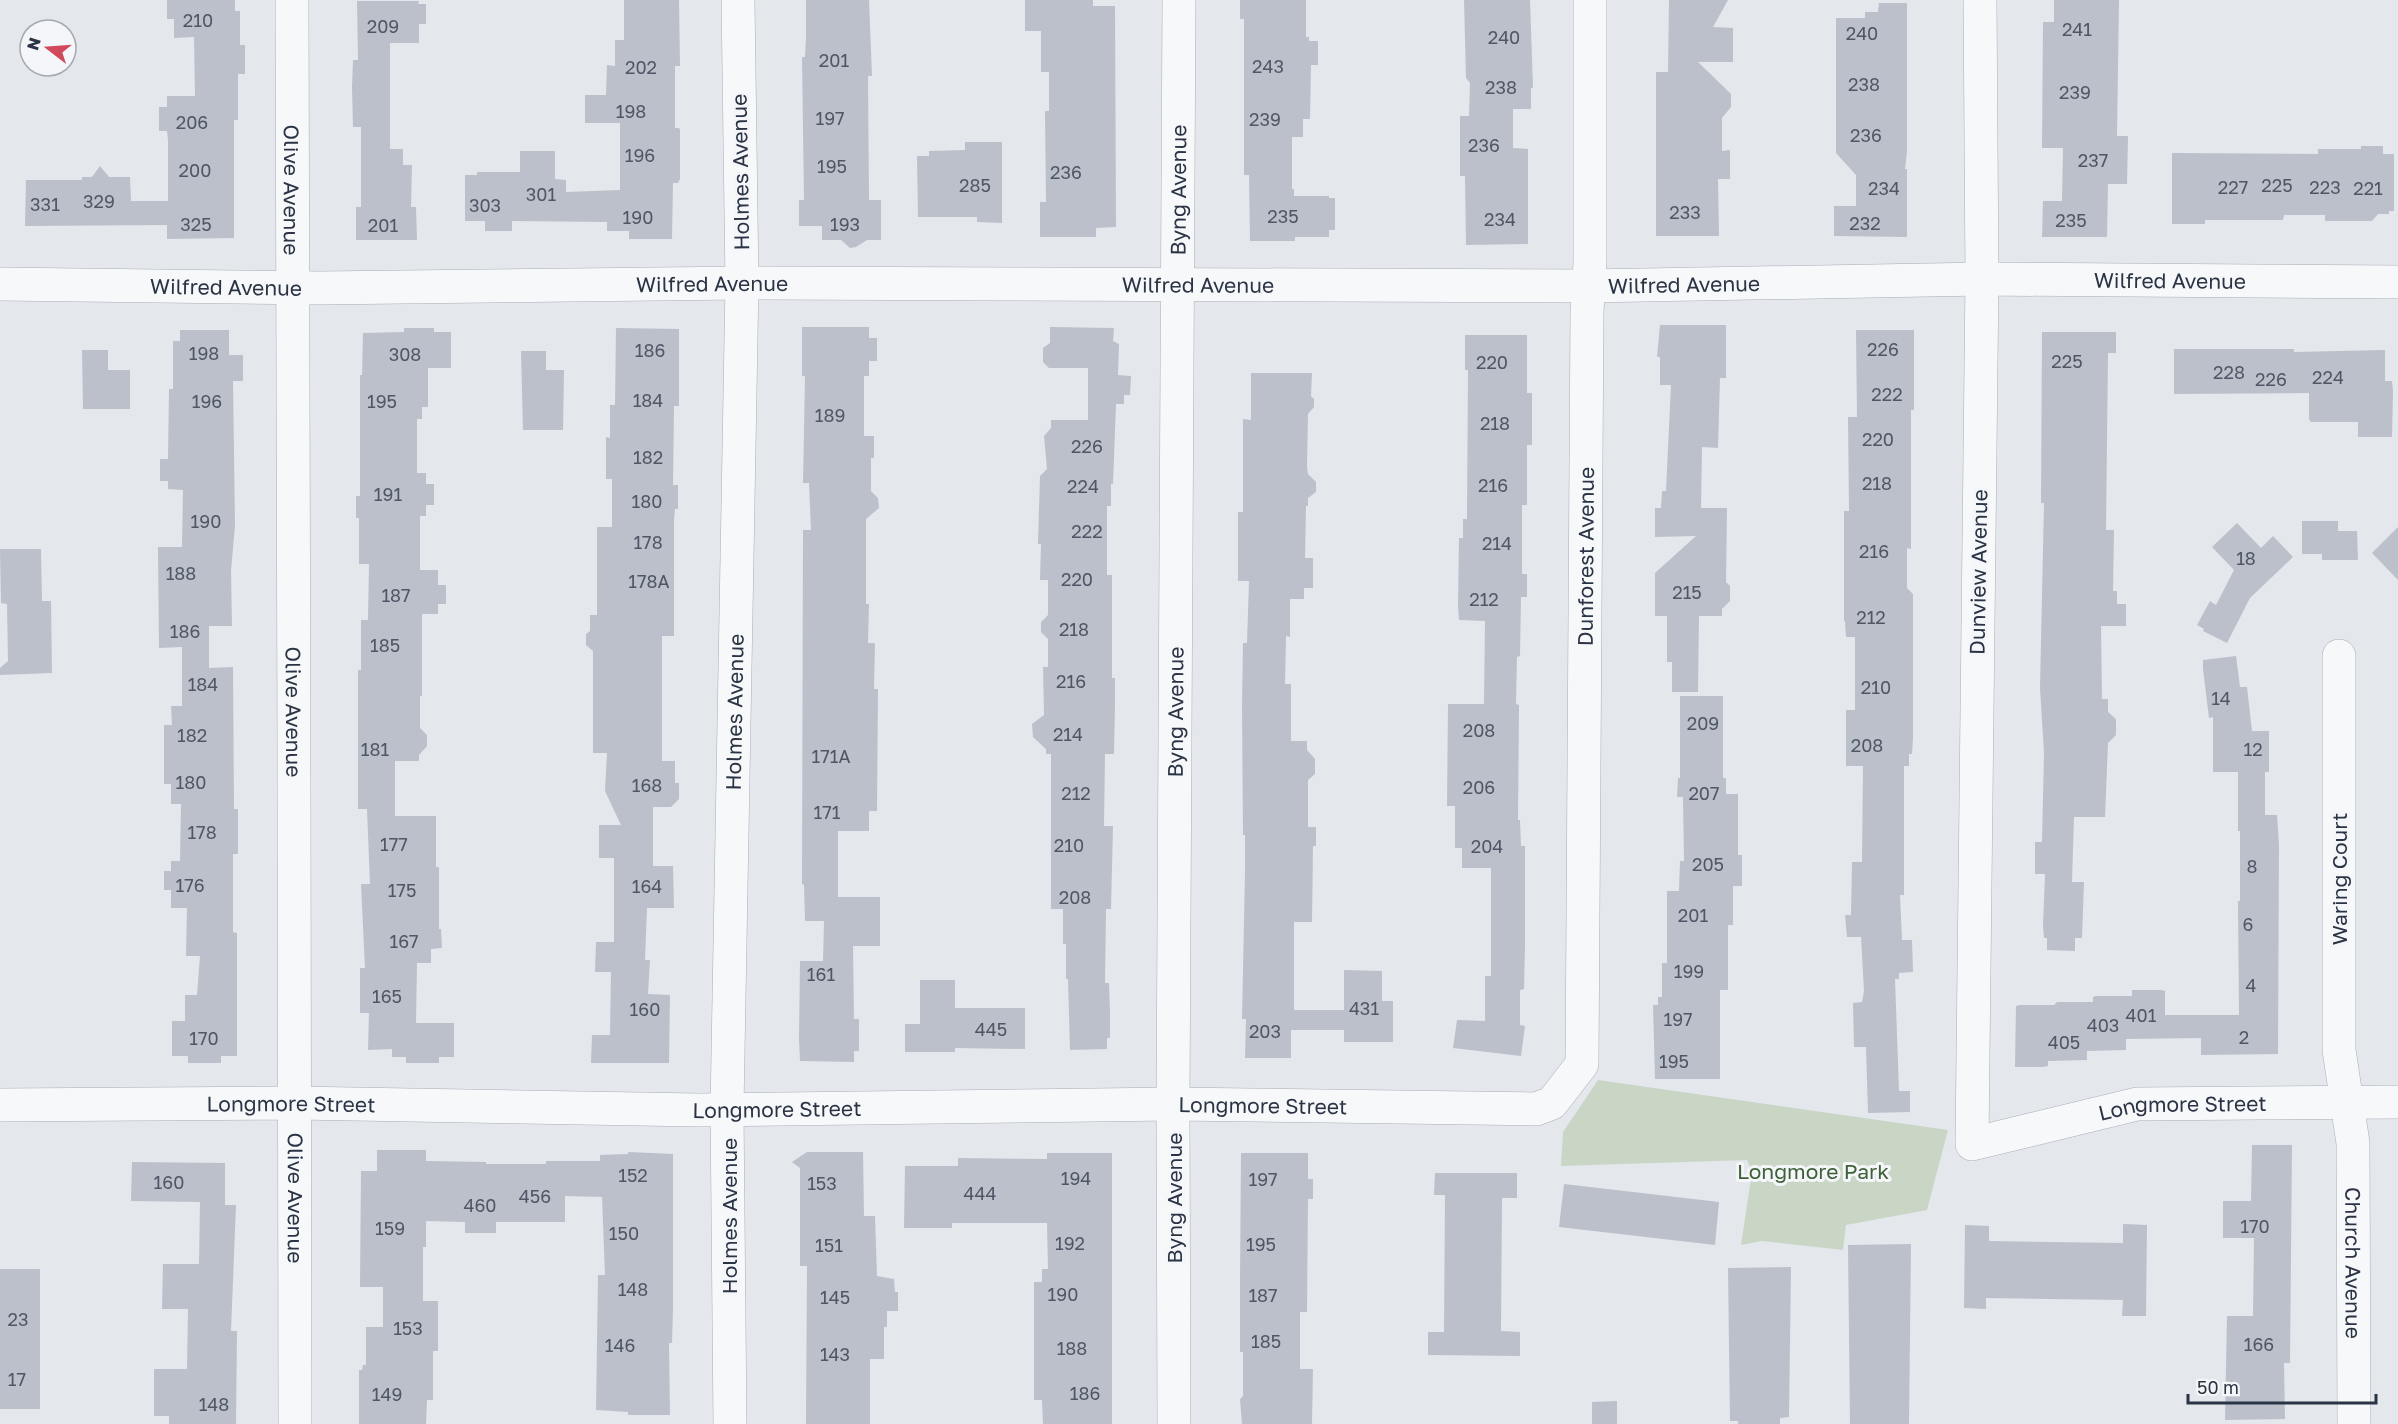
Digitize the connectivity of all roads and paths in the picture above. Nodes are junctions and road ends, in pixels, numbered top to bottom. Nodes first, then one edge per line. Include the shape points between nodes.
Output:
1 (292, 0) edge
2 (738, 0) edge
3 (1179, 0) edge
4 (1590, 0) edge
5 (1980, 0) edge
6 (1982, 279) junction
7 (2398, 282) edge
8 (742, 283) junction
9 (0, 284) edge
10 (1177, 284) junction
11 (1589, 286) junction
12 (291, 288) junction
13 (2339, 656) dead end
14 (2346, 1101) junction
15 (2398, 1102) edge
16 (297, 1103) junction
17 (1552, 1103) joint
18 (1173, 1104) junction
19 (0, 1105) edge
20 (727, 1109) junction
21 (1972, 1144) joint
22 (295, 1424) edge
23 (730, 1424) edge
24 (1174, 1424) edge
25 (2354, 1424) edge

1 - 12 street, Olive Avenue
2 - 8 street, Holmes Avenue
3 - 10 street, Byng Avenue
4 - 11 street, Dunforest Avenue
5 - 6 street, Dunview Avenue
6 - 7 street, Wilfred Avenue
6 - 11 street, Wilfred Avenue
6 - 21 street, Dunview Avenue
8 - 10 street, Wilfred Avenue
8 - 12 street, Wilfred Avenue
8 - 20 street, Holmes Avenue
9 - 12 street, Wilfred Avenue
10 - 11 street, Wilfred Avenue
10 - 18 street, Byng Avenue
11 - 17 street, Dunforest Avenue via 1582,1064
12 - 16 street, Olive Avenue
13 - 14 street, Waring Court via 2339,1050
14 - 15 street, Longmore Street
14 - 21 street, Longmore Street via 2137,1104
14 - 25 street, Church Avenue via 2353,1143
16 - 19 street, Longmore Street
16 - 20 street, Longmore Street
16 - 22 street, Olive Avenue
17 - 18 street, Longmore Street via 1536,1109
18 - 20 street, Longmore Street
18 - 24 street, Byng Avenue
20 - 23 street, Holmes Avenue

